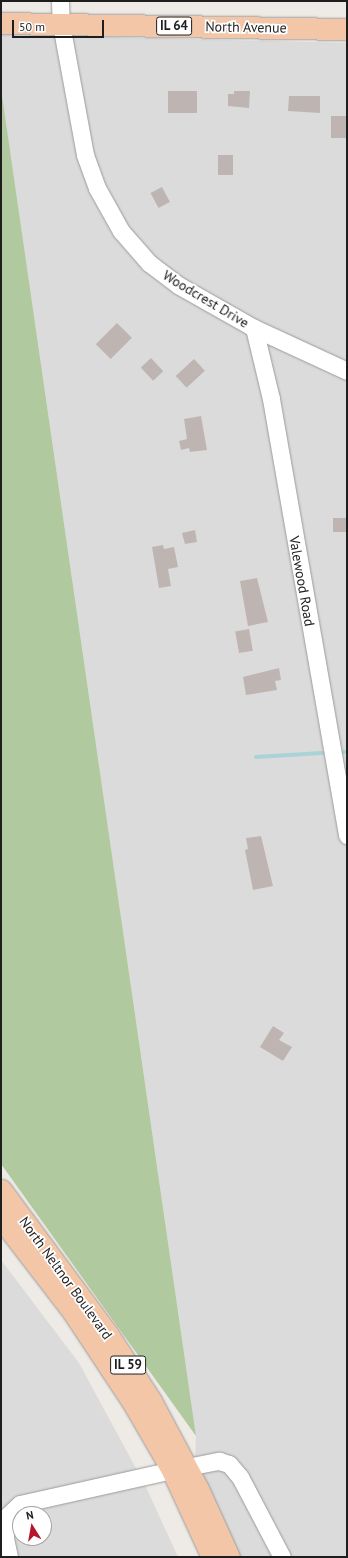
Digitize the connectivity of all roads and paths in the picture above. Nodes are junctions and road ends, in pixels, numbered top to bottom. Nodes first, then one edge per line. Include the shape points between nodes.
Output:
1 (60, 1) edge
2 (1, 23) edge
3 (61, 24) junction
4 (347, 29) edge
5 (254, 328) junction
6 (347, 371) edge
7 (347, 835) edge
8 (1, 1190) edge
9 (1, 1218) edge
10 (179, 1468) junction
11 (9, 1557) edge
12 (212, 1557) edge
13 (229, 1557) edge
14 (282, 1557) edge

1 - 3 street, Woodcrest Drive
2 - 3 main road, North Avenue / IL 64
3 - 4 main road, North Avenue / IL 64
3 - 5 street, Woodcrest Drive via 85,155 97,188 121,231 149,263 178,285
5 - 6 street, Woodcrest Drive
5 - 7 street, Valewood Road via 271,399
8 - 10 main road, North Neltnor Boulevard / IL 59 via 107,1333 151,1401
9 - 10 main road, North Neltnor Boulevard / IL 59 via 98,1348
10 - 11 street via 20,1504 6,1517 5,1538
10 - 12 main road, North Neltnor Boulevard / IL 59
10 - 13 main road, North Neltnor Boulevard / IL 59
10 - 14 street via 220,1461 229,1464 240,1477

